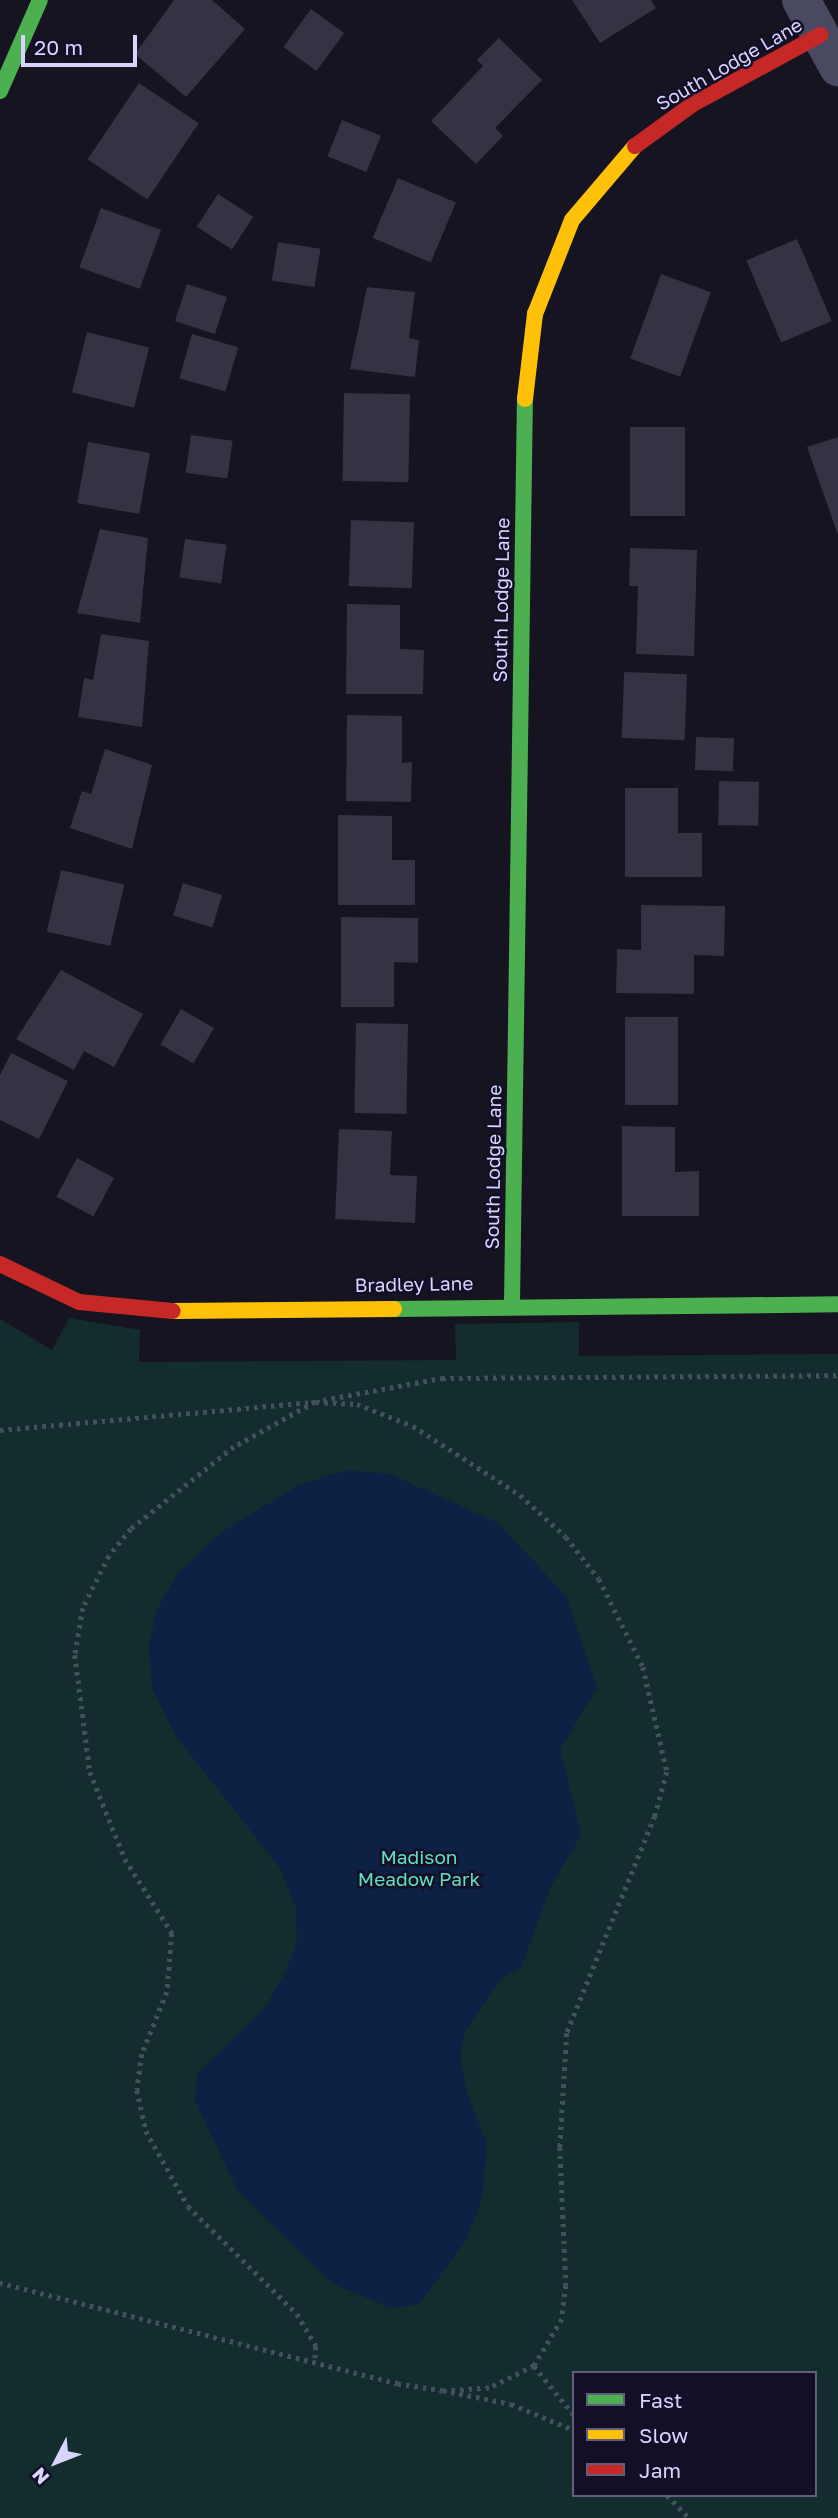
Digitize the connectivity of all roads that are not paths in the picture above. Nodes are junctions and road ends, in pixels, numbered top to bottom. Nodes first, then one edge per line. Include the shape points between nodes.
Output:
1 (40, 0) edge
2 (801, 0) edge
3 (829, 51) edge
4 (0, 91) edge
5 (0, 1264) edge
6 (512, 1303) junction
7 (838, 1304) edge

1 - 4 street
2 - 3 street
3 - 6 street, South Lodge Lane via 693,104 636,145 572,220 535,314 525,374
5 - 6 street, Bradley Lane via 79,1303 116,1308
6 - 7 street, Bradley Lane

